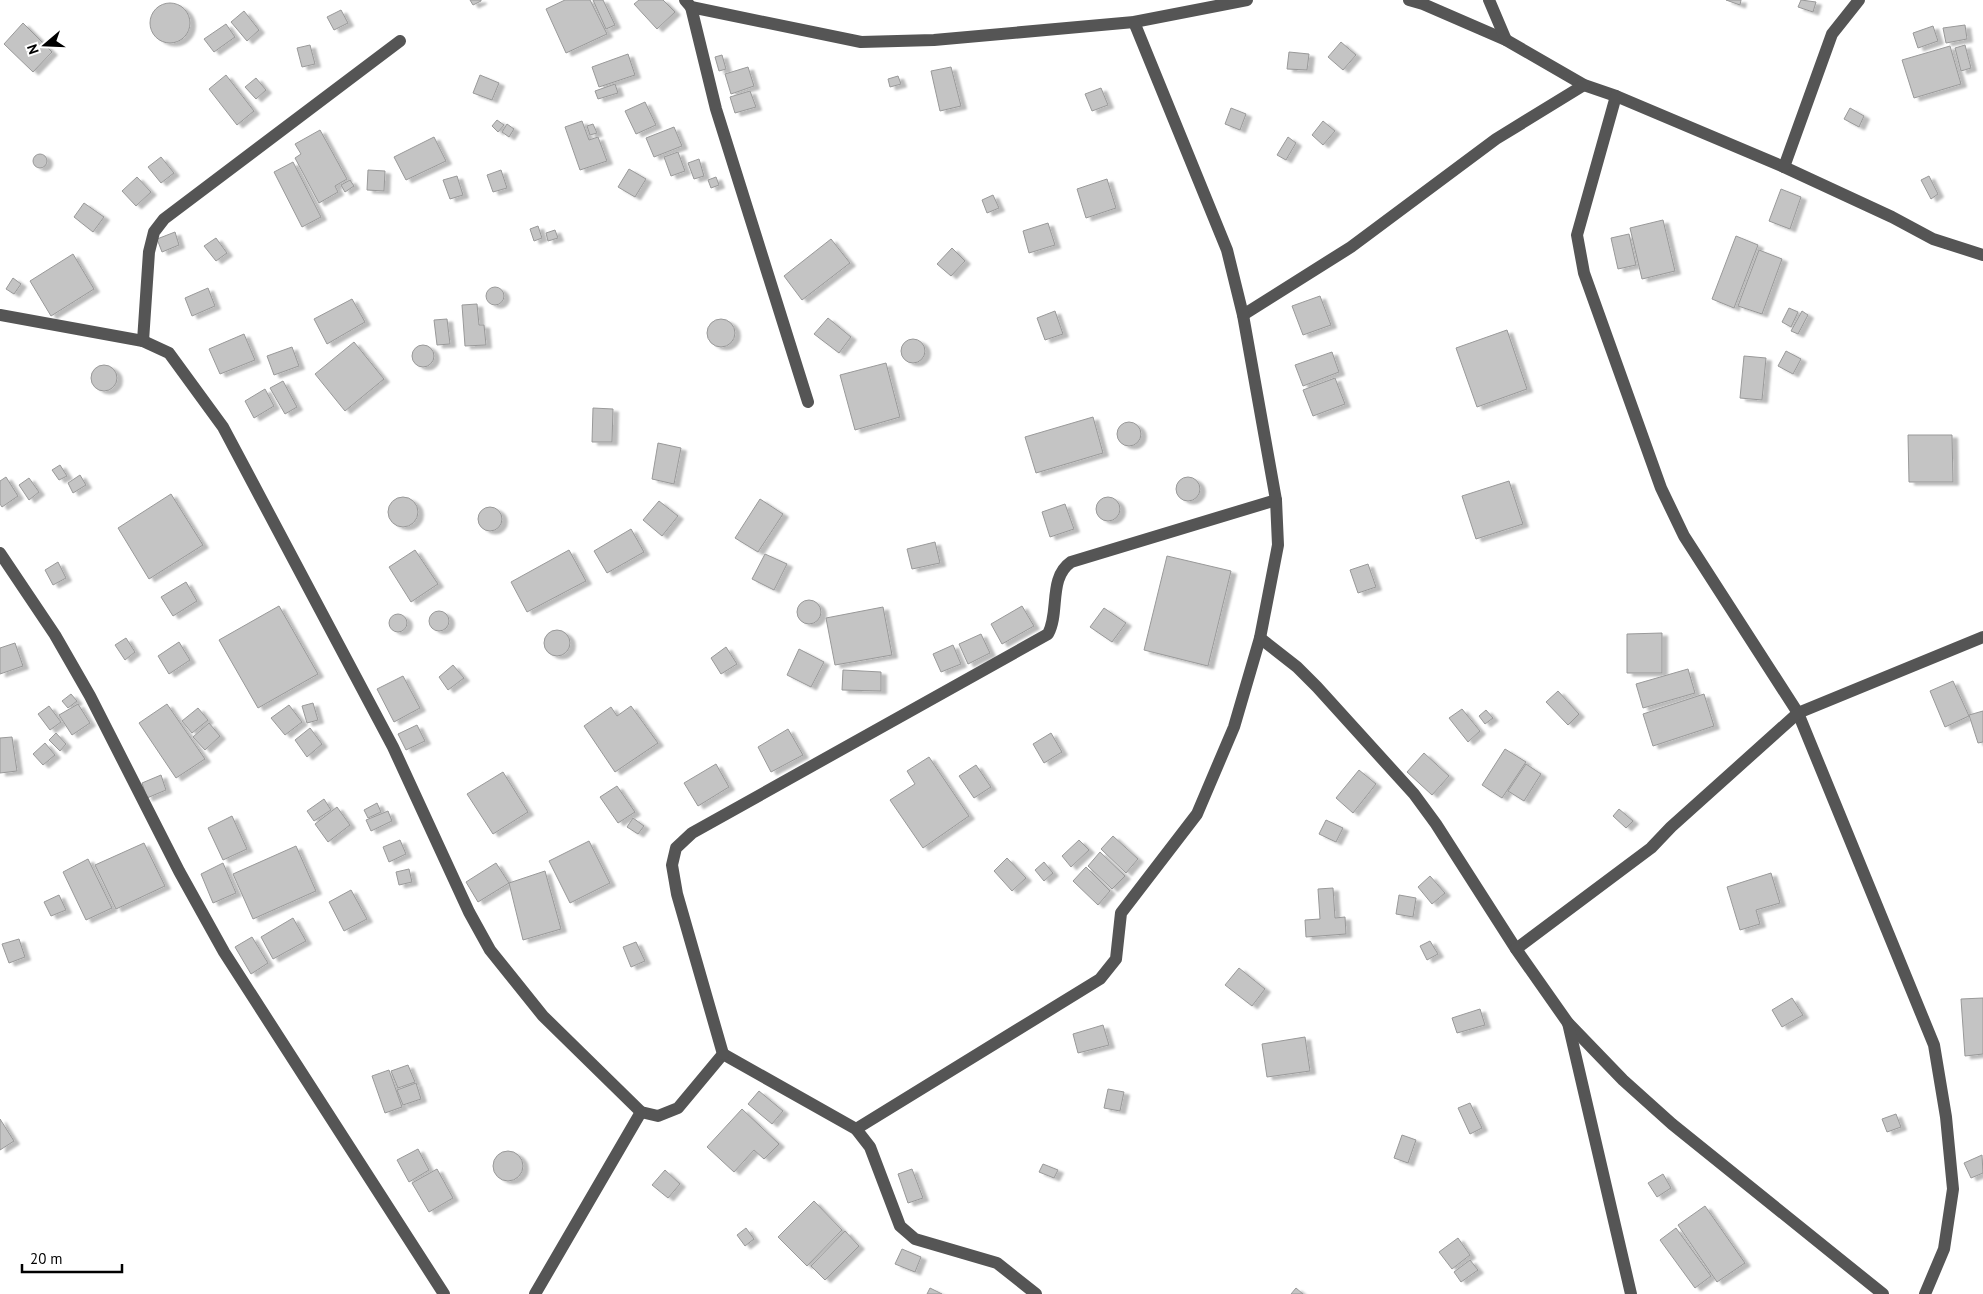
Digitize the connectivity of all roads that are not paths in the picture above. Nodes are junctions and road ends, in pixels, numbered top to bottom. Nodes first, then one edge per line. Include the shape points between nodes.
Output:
1 (1247, 0) edge
2 (1409, 0) edge
3 (1489, 0) edge
4 (1859, 0) edge
5 (688, 3) edge
6 (1182, 6) edge
7 (1134, 22) junction
8 (1506, 40) junction
9 (400, 42) dead end
10 (1584, 85) junction
11 (1616, 96) junction
12 (1784, 167) junction
13 (1983, 255) edge
14 (0, 315) edge
15 (1243, 315) junction
16 (143, 340) junction
17 (808, 402) dead end
18 (1276, 500) junction
19 (0, 553) edge
20 (1983, 637) edge
21 (1260, 638) junction
22 (1798, 713) junction
23 (1516, 949) junction
24 (1568, 1023) junction
25 (723, 1054) junction
26 (640, 1112) junction
27 (856, 1129) junction
28 (444, 1294) edge
29 (534, 1294) edge
30 (1036, 1294) edge
31 (1631, 1294) edge
32 (1883, 1294) edge
33 (1925, 1294) edge

1 - 6 street
2 - 8 street
3 - 8 street
4 - 12 street via 1832,34
5 - 7 street via 861,42 934,40
5 - 17 street via 716,109
6 - 7 street
7 - 15 street via 1227,250
8 - 10 street
9 - 16 street via 164,219 154,232 149,252
10 - 11 street
10 - 15 street via 1496,139 1352,247
11 - 12 street
11 - 22 street via 1577,235 1584,273 1665,496 1684,536
12 - 13 street via 1933,239
14 - 16 street
15 - 18 street
16 - 26 street via 169,353 223,428 393,747 469,912 490,950 543,1016
18 - 21 street via 1278,545
18 - 25 street via 1071,562 1059,576 1053,626 1048,634 692,833 676,848 672,865 677,894
19 - 28 street via 55,635 85,687 179,872 224,952
20 - 22 street
21 - 23 street via 1317,686 1414,794
21 - 27 street via 1234,727 1196,814 1121,913 1116,959 1100,979
22 - 23 street via 1671,826 1651,848
22 - 33 street via 1934,1045 1954,1190 1944,1249
23 - 24 street
24 - 31 street
24 - 32 street via 1623,1080 1672,1124
25 - 26 street via 678,1108 658,1116
25 - 27 street
26 - 29 street
27 - 30 street via 870,1148 900,1226 916,1239 997,1263

